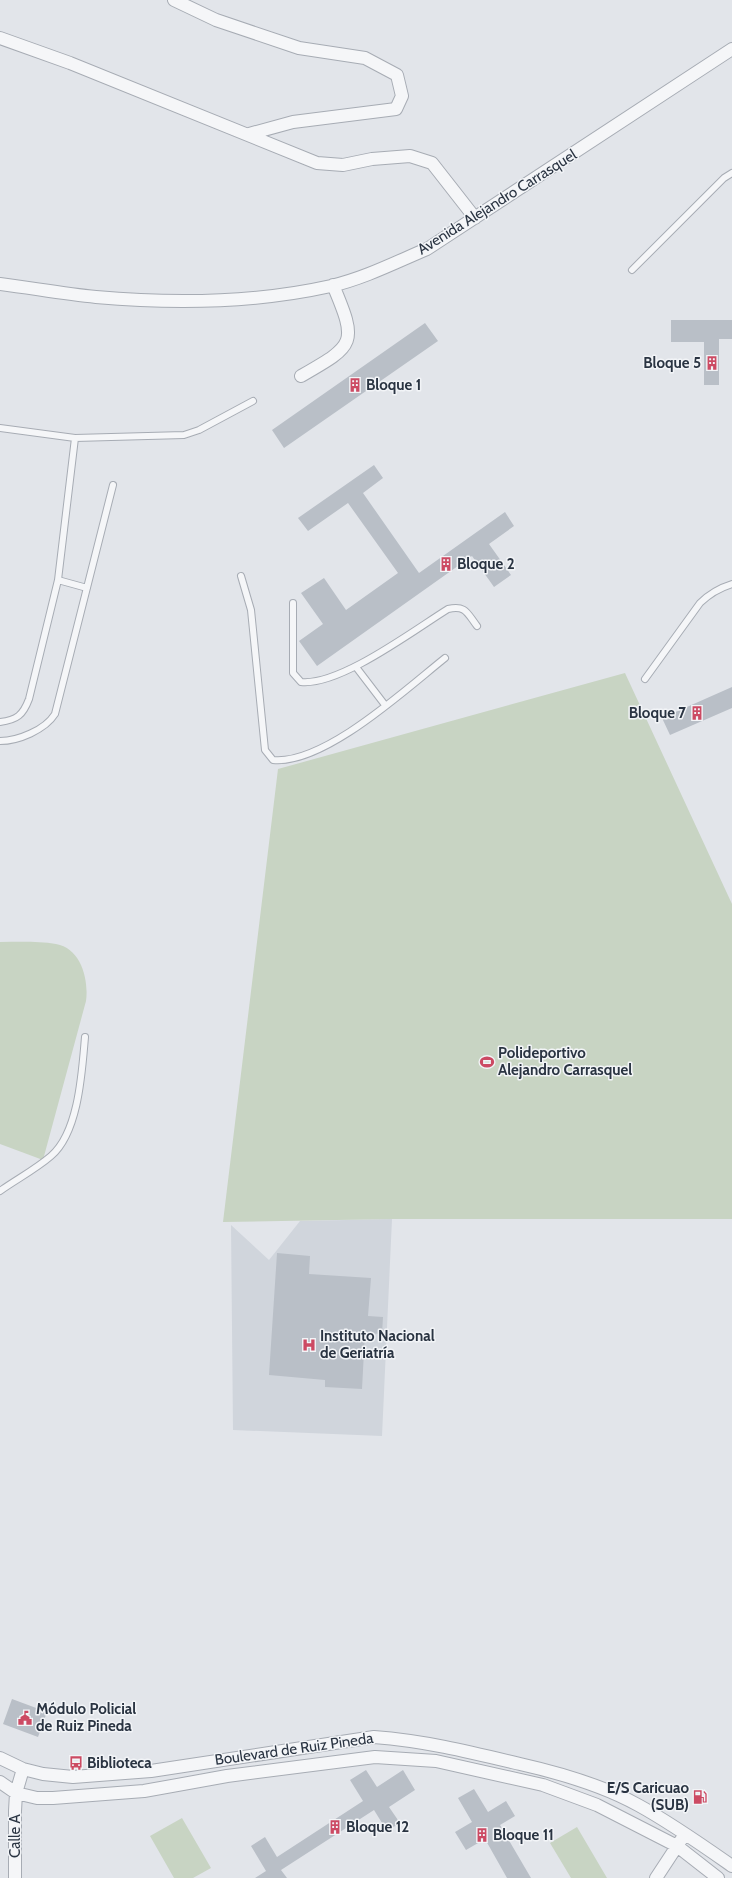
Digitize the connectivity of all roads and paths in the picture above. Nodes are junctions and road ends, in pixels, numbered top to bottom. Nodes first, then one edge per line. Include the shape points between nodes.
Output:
1 (174, 0) edge
2 (0, 38) edge
3 (732, 49) edge
4 (249, 134) junction
5 (732, 173) edge
6 (475, 218) junction
7 (632, 270) dead end
8 (0, 284) edge
9 (333, 285) junction
10 (301, 376) dead end
11 (253, 401) dead end
12 (0, 428) edge
13 (75, 438) junction
14 (113, 485) dead end
15 (241, 576) dead end
16 (58, 580) junction
17 (732, 584) edge
18 (87, 588) junction
19 (293, 603) dead end
20 (477, 626) dead end
21 (445, 658) dead end
22 (356, 667) junction
23 (645, 679) dead end
24 (385, 706) junction
25 (0, 722) edge
26 (0, 741) edge
27 (85, 1037) dead end
28 (0, 1191) edge
29 (0, 1758) edge
30 (23, 1769) junction
31 (0, 1782) edge
32 (16, 1793) junction
33 (685, 1834) junction
34 (677, 1846) junction
35 (732, 1866) edge
36 (15, 1878) edge
37 (656, 1878) edge
38 (718, 1878) edge

1 - 4 street via 216,20 299,48 365,58 397,75 402,96 396,109 293,122
2 - 4 street
3 - 6 street, Avenida Alejandro Carrasquel
4 - 6 street via 318,163 343,165 372,159 410,156 432,163
5 - 7 lane
6 - 9 street, Avenida Alejandro Carrasquel via 427,249 379,270
8 - 9 street, Avenida Alejandro Carrasquel via 96,297 204,301 283,295
9 - 10 street via 346,316 349,339 336,357
11 - 13 lane via 199,430 184,435
12 - 13 lane
13 - 16 lane
14 - 18 lane
15 - 24 lane via 251,610 265,750 273,760 282,760 317,749 353,731
16 - 18 lane
16 - 25 lane via 30,699 24,712 13,720
17 - 23 lane via 719,588 700,603
18 - 26 lane via 51,721 16,739
19 - 22 lane via 293,673 301,682 311,683
20 - 22 lane via 465,609 448,609
21 - 24 lane
22 - 24 lane
27 - 28 lane via 78,1102 62,1144 51,1156
29 - 30 street, Boulevard de Ruiz Pineda
30 - 32 street, Calle A
30 - 33 street, Boulevard de Ruiz Pineda via 73,1777 144,1772 374,1737 398,1738 463,1749 542,1768 581,1781 637,1804
31 - 32 street, Boulevard de Ruiz Pineda
32 - 34 street, Boulevard de Ruiz Pineda via 37,1798 53,1798 144,1791 227,1776 375,1757 416,1759 459,1765 572,1795 623,1817
32 - 36 street, Calle A
33 - 34 street
33 - 35 street, Boulevard de Ruiz Pineda
34 - 37 street
34 - 38 street, Boulevard de Ruiz Pineda

